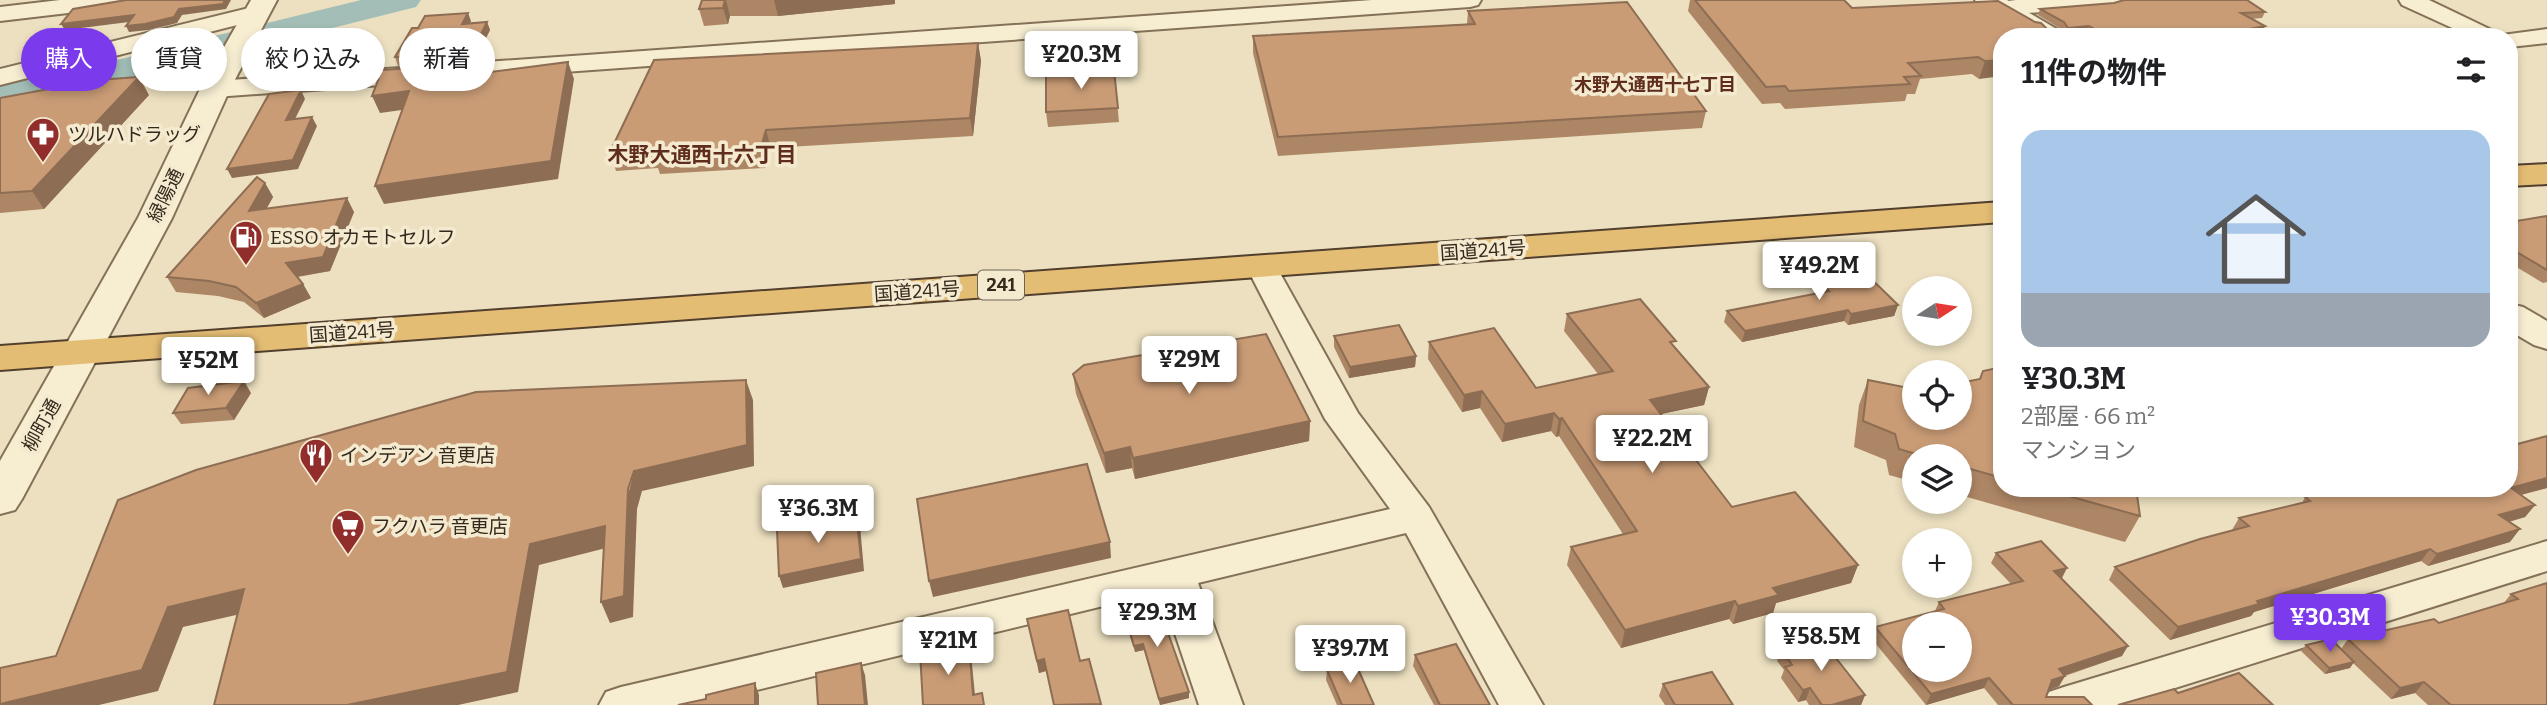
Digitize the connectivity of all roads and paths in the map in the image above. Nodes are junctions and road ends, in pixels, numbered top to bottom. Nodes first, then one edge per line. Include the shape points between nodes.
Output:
1 (8, 0) edge
2 (119, 0) edge
3 (1470, 0) edge
4 (2111, 0) edge
5 (2410, 0) edge
6 (1395, 2) edge
7 (1995, 4) edge
8 (0, 9) edge
9 (258, 11) edge
10 (0, 14) edge
11 (2035, 28) edge
12 (2472, 28) edge
13 (2547, 36) edge
14 (2518, 39) edge
15 (227, 66) edge
16 (0, 77) edge
17 (227, 88) edge
18 (214, 91) edge
19 (2547, 174) edge
20 (2518, 176) edge
21 (1993, 213) edge
22 (1261, 266) junction
23 (82, 352) junction
24 (0, 358) edge
25 (0, 499) edge
26 (1416, 517) junction
27 (2547, 556) edge
28 (1175, 574) junction
29 (621, 705) edge
30 (1221, 705) edge
31 (1521, 705) edge
32 (2064, 705) edge

1 - 8 street
2 - 10 street
3 - 6 street
4 - 7 street
5 - 12 street
6 - 17 street
7 - 11 street
9 - 15 street, 緑陽通
9 - 16 street
13 - 14 street
18 - 23 street, 緑陽通 via 155,218
19 - 20 highway
21 - 22 highway, 国道241号 / 241
22 - 23 highway, 国道241号 / 241
22 - 26 street via 1343,419
23 - 24 highway, 国道241号 / 241
23 - 25 street, 柳町通
26 - 28 street
26 - 31 street
27 - 32 street
28 - 29 street
28 - 30 street

